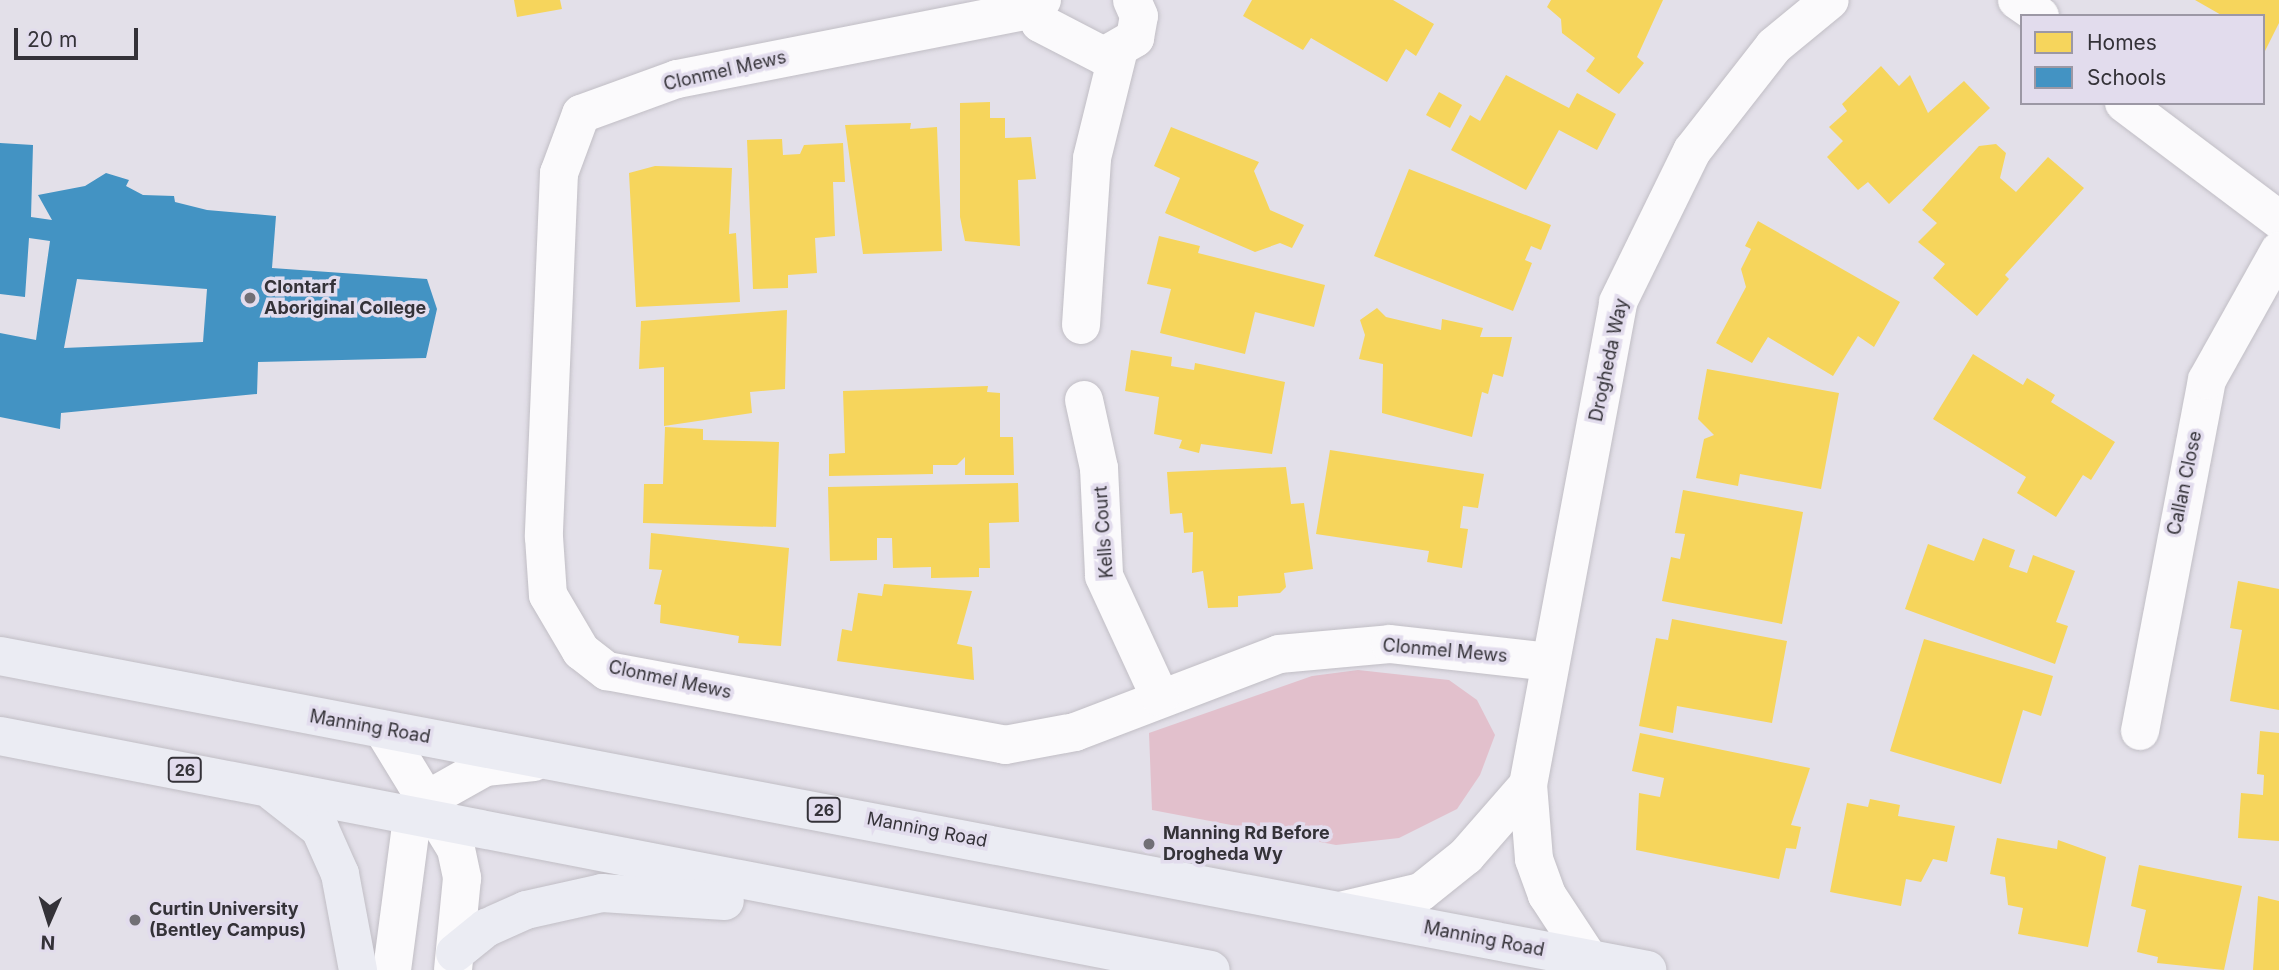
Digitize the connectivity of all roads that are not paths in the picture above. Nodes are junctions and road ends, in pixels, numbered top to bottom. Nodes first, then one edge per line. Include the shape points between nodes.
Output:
1 (1132, 0) edge
2 (1830, 0) edge
3 (2017, 0) edge
4 (1038, 5) edge
5 (2038, 14) edge
6 (1118, 53) junction
7 (2127, 105) edge
8 (2279, 220) edge
9 (2279, 251) edge
10 (1081, 325) dead end
11 (1084, 400) dead end
12 (0, 656) edge
13 (1549, 662) junction
14 (1160, 697) junction
15 (384, 731) junction
16 (2140, 731) dead end
17 (0, 736) edge
18 (595, 765) junction
19 (260, 784) junction
20 (1528, 785) junction
21 (430, 809) junction
22 (1340, 911) junction
23 (939, 921) junction
24 (1588, 959) junction
25 (454, 962) edge
26 (358, 970) edge
27 (392, 970) edge
28 (1211, 970) edge
29 (1647, 970) edge

1 - 6 street via 1139,27
2 - 13 street, Drogheda Way via 1774,46 1692,151 1618,302
3 - 5 street
4 - 6 street, Clonmel Mews via 1040,23 1088,54
4 - 14 street, Clonmel Mews via 677,79 581,114 559,173 544,537 548,595 581,651 607,671 963,739 1005,745 1075,732
6 - 10 street via 1092,158
7 - 8 street
9 - 16 street, Callan Close via 2207,380
11 - 14 street, Kells Court via 1099,468 1104,576
12 - 15 main road, Manning Road / 26
13 - 14 street, Clonmel Mews via 1390,644 1346,645 1279,654
13 - 20 street, Drogheda Way
15 - 18 main road, Manning Road / 26
15 - 21 street
17 - 19 main road, 26
18 - 21 street via 540,761 485,767
18 - 22 main road, Manning Road / 26
19 - 21 main road, 26
19 - 26 main road via 320,829 340,874
20 - 22 street via 1466,856 1421,892
20 - 24 street, Drogheda Way via 1534,859 1547,895
21 - 23 main road, 26
21 - 25 street via 462,878
21 - 27 street via 405,862
22 - 24 main road, Manning Road / 26
23 - 25 main road via 674,893 601,893 526,910 486,928
23 - 28 main road, 26
24 - 29 main road, Manning Road / 26

